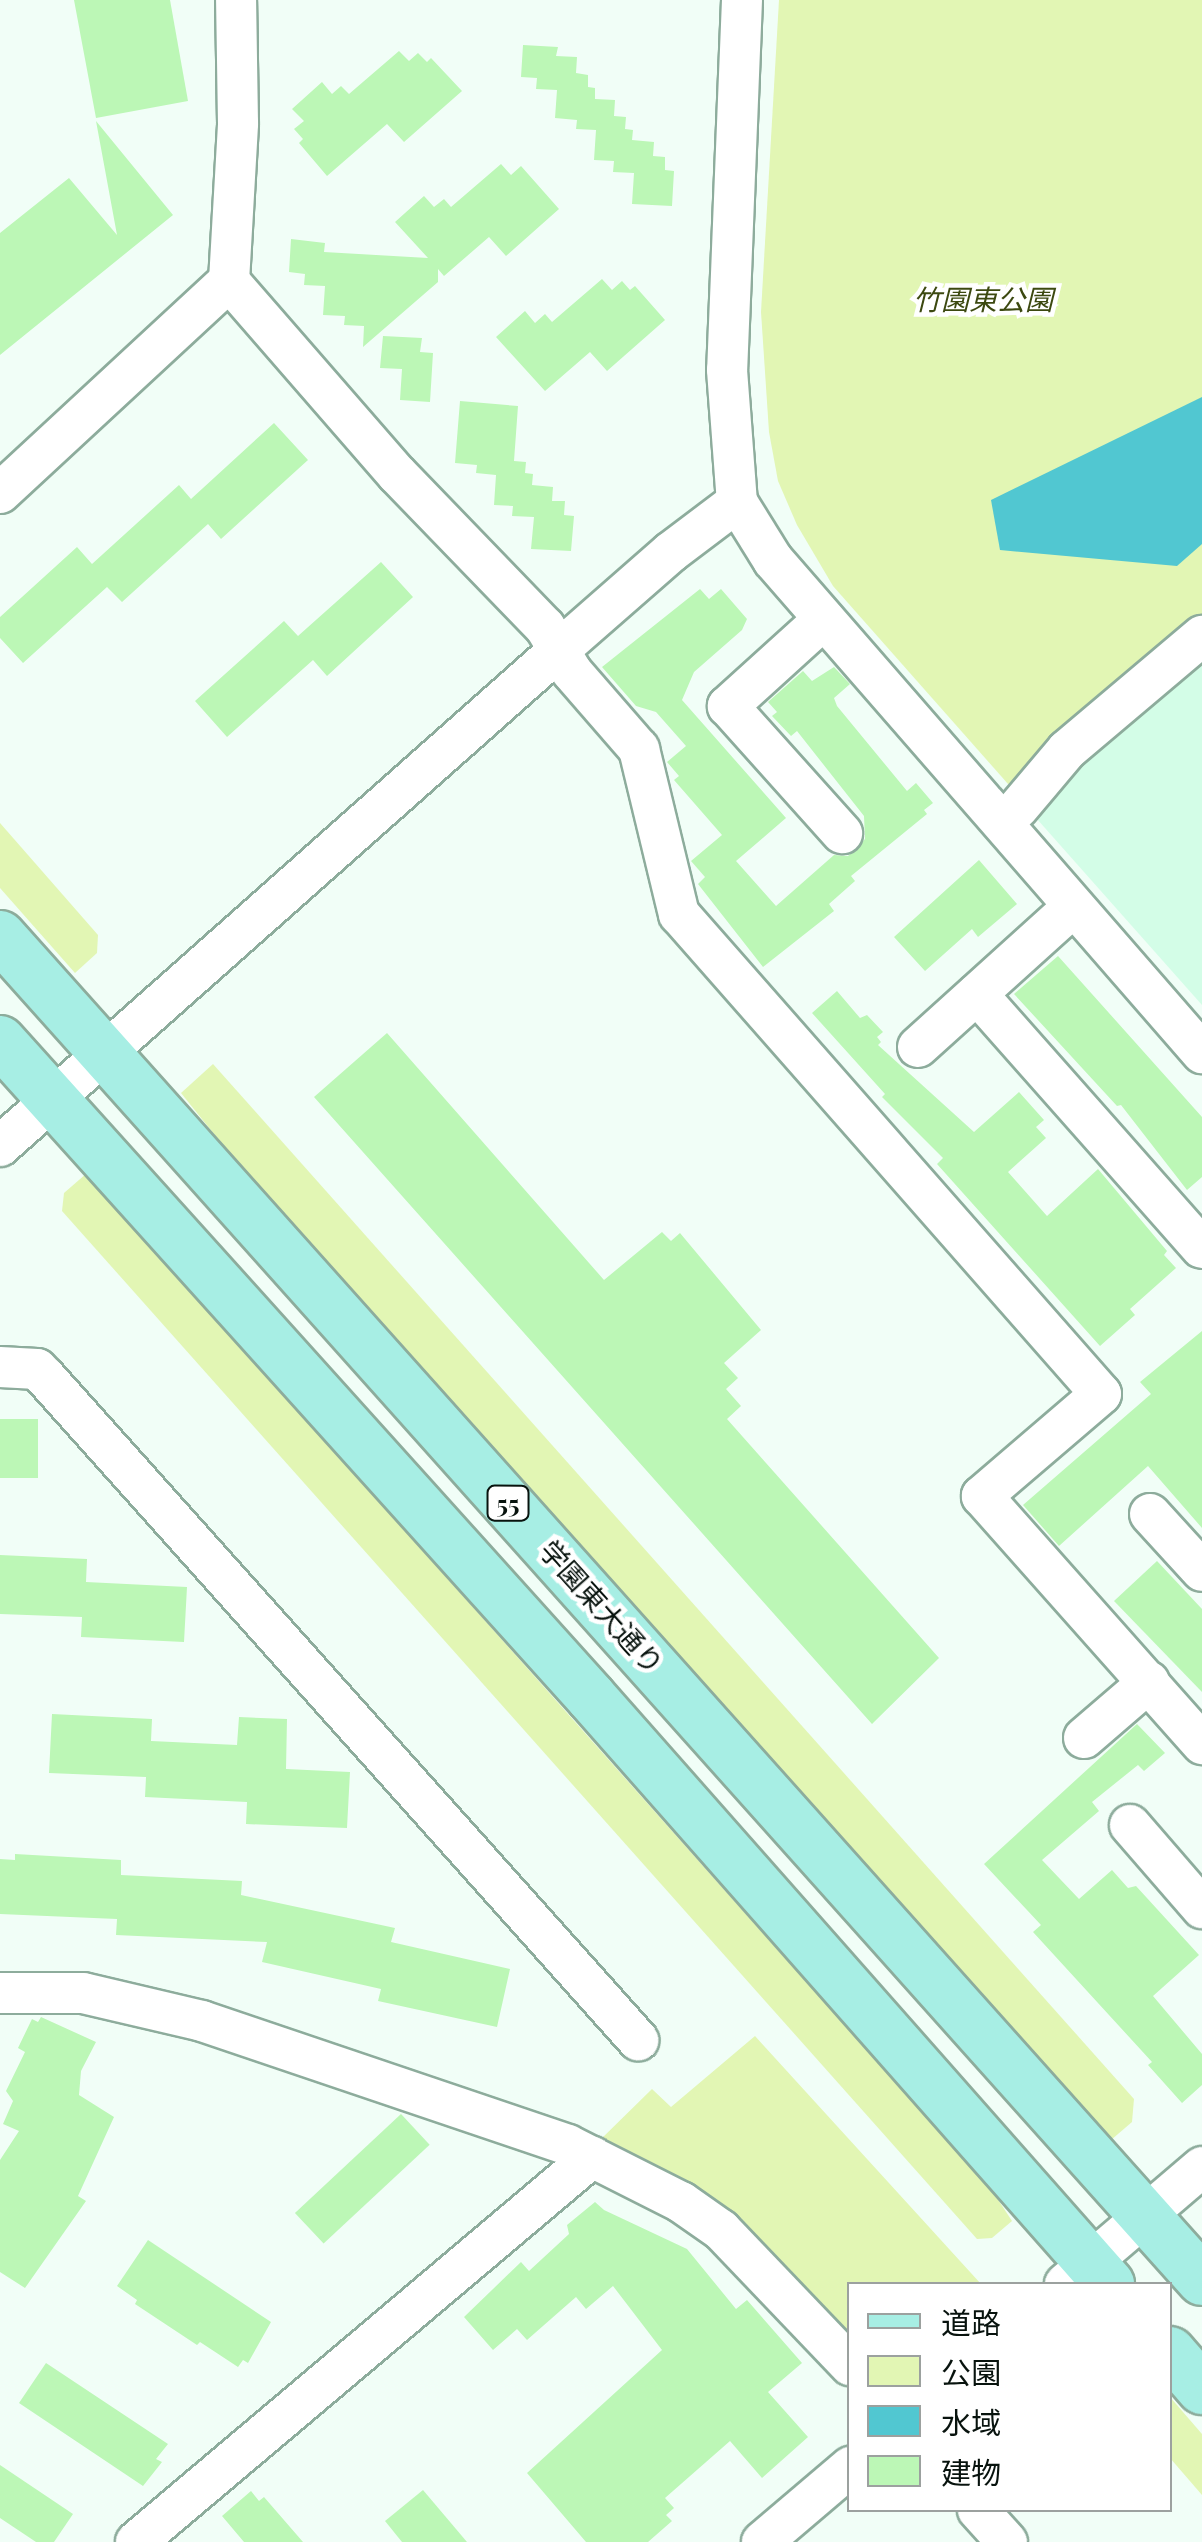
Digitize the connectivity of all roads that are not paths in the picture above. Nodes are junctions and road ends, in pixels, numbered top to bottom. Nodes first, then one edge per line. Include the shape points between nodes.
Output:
1 (236, 0) edge
2 (742, 0) edge
3 (229, 281) junction
4 (0, 493) edge
5 (738, 502) junction
6 (824, 619) junction
7 (1202, 636) edge
8 (558, 650) junction
9 (1018, 808) dead end
10 (842, 833) dead end
11 (1073, 907) junction
12 (0, 936) edge
13 (977, 994) junction
14 (0, 1041) edge
15 (918, 1047) dead end
16 (1202, 1053) edge
17 (106, 1054) junction
18 (54, 1100) junction
19 (0, 1146) edge
20 (1202, 1248) edge
21 (0, 1367) edge
22 (1150, 1514) dead end
23 (1202, 1572) edge
24 (1148, 1682) junction
25 (1084, 1738) dead end
26 (1202, 1744) edge
27 (1130, 1825) dead end
28 (1202, 1908) edge
29 (1, 2001) edge
30 (638, 2040) dead end
31 (592, 2157) junction
32 (1202, 2168) edge
33 (1145, 2215) junction
34 (1088, 2277) edge
35 (1202, 2280) edge
36 (1172, 2354) edge
37 (847, 2362) edge
38 (1202, 2389) edge
39 (847, 2471) edge
40 (980, 2512) edge
41 (136, 2542) edge
42 (762, 2542) edge
43 (1007, 2542) edge

1 - 3 street via 238,123
2 - 5 street via 727,370
3 - 4 street
3 - 8 street via 397,474 545,627
5 - 6 street via 773,560
5 - 8 street
6 - 10 street via 728,706
6 - 11 street
7 - 9 street via 1067,750
8 - 17 street
8 - 24 street via 639,749 679,914 1100,1394 982,1496
11 - 13 street
11 - 16 street
12 - 17 main road, 学園東大通り / 55
13 - 15 street
13 - 20 street
14 - 18 main road, 55
17 - 18 street
17 - 33 main road, 学園東大通り / 55
18 - 19 street
18 - 34 main road, 55 via 591,1697
21 - 30 street via 36,1369 46,1377
22 - 23 street
24 - 25 street
24 - 26 street
27 - 28 street
29 - 31 street via 84,1993 202,2021
31 - 37 street via 722,2230
31 - 41 street
32 - 33 street
33 - 34 street
33 - 35 main road, 学園東大通り / 55
36 - 38 main road
39 - 42 street
40 - 43 street

